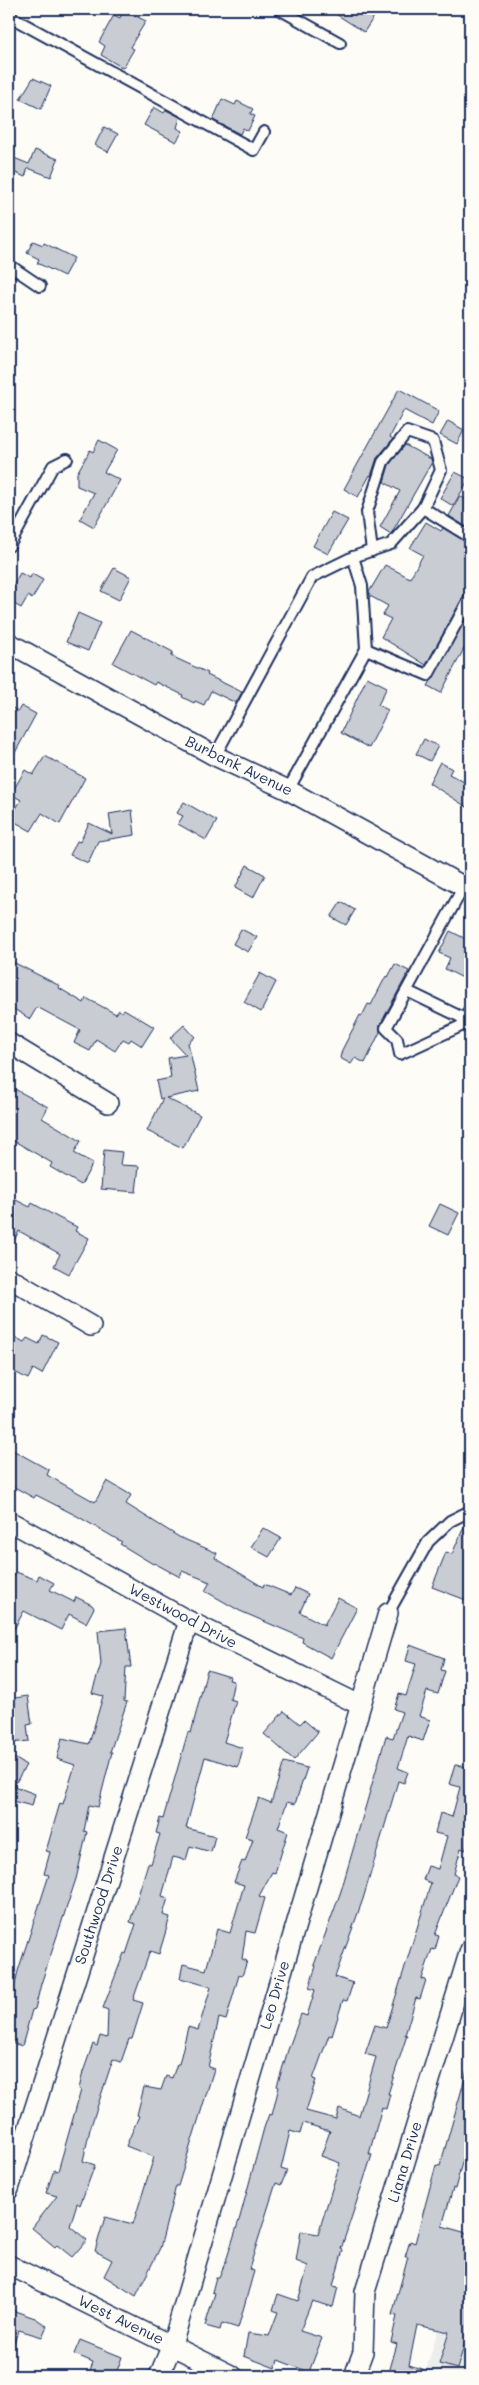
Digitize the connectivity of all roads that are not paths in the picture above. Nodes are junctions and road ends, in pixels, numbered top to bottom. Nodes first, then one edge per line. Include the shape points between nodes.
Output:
1 (279, 9) edge
2 (9, 16) edge
3 (340, 43) dead end
4 (264, 132) dead end
5 (9, 265) edge
6 (40, 286) dead end
7 (67, 459) dead end
8 (423, 508) junction
9 (470, 537) edge
10 (9, 546) edge
11 (372, 551) junction
12 (354, 557) junction
13 (470, 598) edge
14 (9, 643) edge
15 (366, 649) junction
16 (215, 756) junction
17 (288, 790) junction
18 (467, 888) edge
19 (407, 991) junction
20 (470, 1008) edge
21 (465, 1019) junction
22 (9, 1043) edge
23 (108, 1103) dead end
24 (9, 1278) edge
25 (91, 1326) dead end
26 (470, 1511) edge
27 (9, 1520) edge
28 (388, 1614) joint
29 (189, 1621) junction
30 (360, 1705) junction
31 (470, 1950) edge
32 (9, 2189) edge
33 (9, 2265) edge
34 (172, 2345) junction
35 (159, 2376) edge
36 (233, 2376) edge
37 (354, 2376) edge

1 - 3 lane
2 - 4 lane via 254,150
5 - 6 lane
7 - 10 lane via 53,466
8 - 9 lane
8 - 11 lane via 391,544
8 - 11 lane via 442,470 433,441 407,432 383,462 367,512
11 - 12 lane
12 - 15 lane via 362,586
12 - 16 lane via 312,577
13 - 15 lane via 428,675
14 - 16 street, Burbank Avenue
15 - 17 lane
16 - 17 street, Burbank Avenue
17 - 18 street, Burbank Avenue
18 - 19 lane
19 - 21 lane
19 - 21 lane via 386,1028 397,1039 400,1054 461,1026
20 - 21 lane
22 - 23 street
24 - 25 street
26 - 28 lane via 450,1521 428,1542
27 - 29 street, Westwood Drive
28 - 30 street, Leo Drive
29 - 30 street, Westwood Drive
29 - 32 street, Southwood Drive
30 - 34 street, Leo Drive
31 - 37 street, Liana Drive via 365,2292 362,2352
33 - 34 street, West Avenue
34 - 35 street, Leo Drive
34 - 36 street, West Avenue

